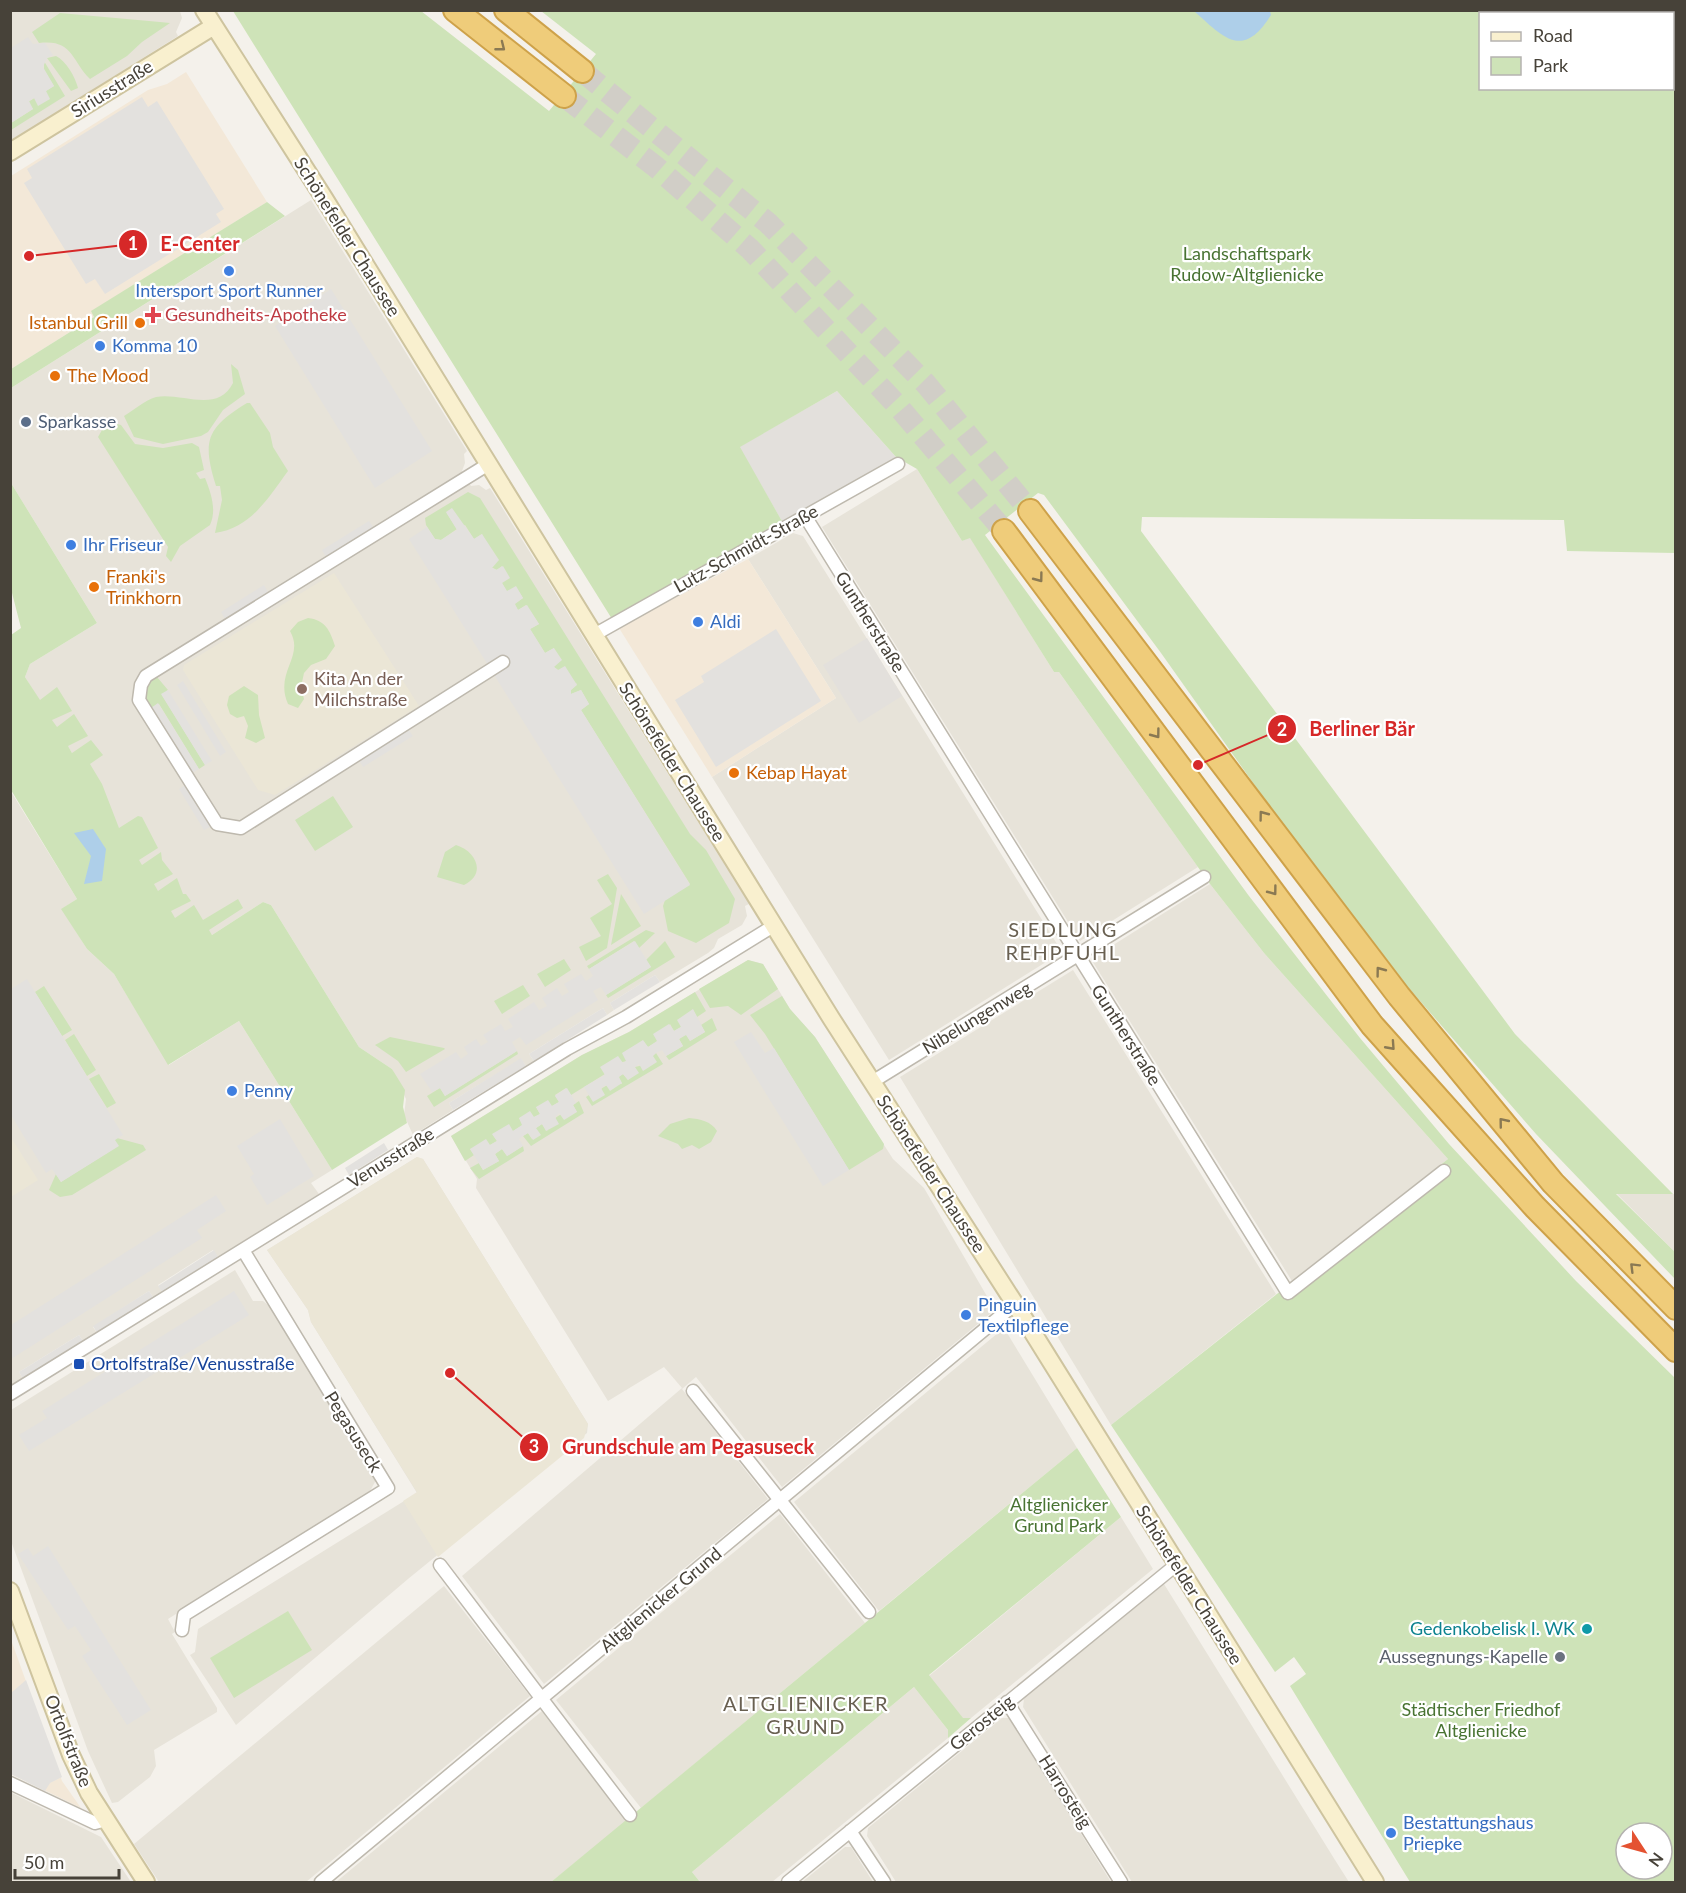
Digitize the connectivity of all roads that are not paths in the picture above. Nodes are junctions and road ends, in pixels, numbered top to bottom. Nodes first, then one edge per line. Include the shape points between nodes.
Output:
1 (204, 10) edge
2 (455, 10) edge
3 (506, 10) edge
4 (214, 26) junction
5 (582, 71) tunnel mouth
6 (564, 96) tunnel mouth
7 (10, 152) edge
8 (898, 464) dead end
9 (487, 465) junction
10 (1030, 511) tunnel mouth
11 (805, 516) junction
12 (1004, 531) tunnel mouth
13 (594, 635) junction
14 (503, 662) dead end
15 (1204, 877) dead end
16 (775, 925) junction
17 (1077, 957) junction
18 (872, 1083) junction
19 (1444, 1171) dead end
20 (243, 1250) junction
21 (1015, 1304) junction
22 (1676, 1308) edge
23 (1676, 1350) edge
24 (693, 1391) dead end
25 (10, 1394) edge
26 (780, 1500) junction
27 (440, 1564) dead end
28 (1176, 1565) junction
29 (10, 1591) edge
30 (869, 1612) dead end
31 (182, 1630) dead end
32 (542, 1699) junction
33 (1007, 1702) junction
34 (10, 1782) edge
35 (630, 1815) dead end
36 (106, 1820) junction
37 (850, 1831) junction
38 (146, 1882) edge
39 (321, 1882) edge
40 (788, 1882) edge
41 (884, 1882) edge
42 (1121, 1882) edge
43 (1375, 1882) edge

1 - 4 main road, Schönefelder Chaussee
2 -> 6 highway
3 - 5 highway
4 - 7 main road, Siriusstraße
4 - 9 main road, Schönefelder Chaussee
8 - 11 street, Lutz-Schmidt-Straße
9 - 13 main road, Schönefelder Chaussee
9 - 14 street via 146,676 140,700 217,824 241,828
22 -> 10 highway via 1553,1183 1399,996
11 - 13 street, Lutz-Schmidt-Straße
11 - 17 street, Guntherstraße
12 -> 23 highway via 1372,1025 1535,1207
13 - 16 main road, Schönefelder Chaussee
15 - 17 street, Nibelungenweg
16 - 18 main road, Schönefelder Chaussee
16 - 20 street, Venusstraße via 626,1017 557,1054
17 - 18 street, Nibelungenweg
17 - 19 street, Guntherstraße via 1288,1293
18 - 21 main road, Schönefelder Chaussee
20 - 25 street, Venusstraße
20 - 31 street, Pegasuseck via 388,1488 184,1615
21 - 26 street, Altglienicker Grund
21 - 28 main road, Schönefelder Chaussee
24 - 26 street
26 - 30 street
26 - 32 street, Altglienicker Grund
27 - 32 street
28 - 33 street, Gerosteig
28 - 43 main road, Schönefelder Chaussee
29 - 36 main road, Ortolfstraße via 71,1755
32 - 35 street
32 - 39 street, Altglienicker Grund
33 - 37 street, Gerosteig
33 - 42 street, Harrosteig
34 - 36 street via 95,1823
36 - 38 main road, Ortolfstraße
37 - 40 street, Gerosteig
37 - 41 street

